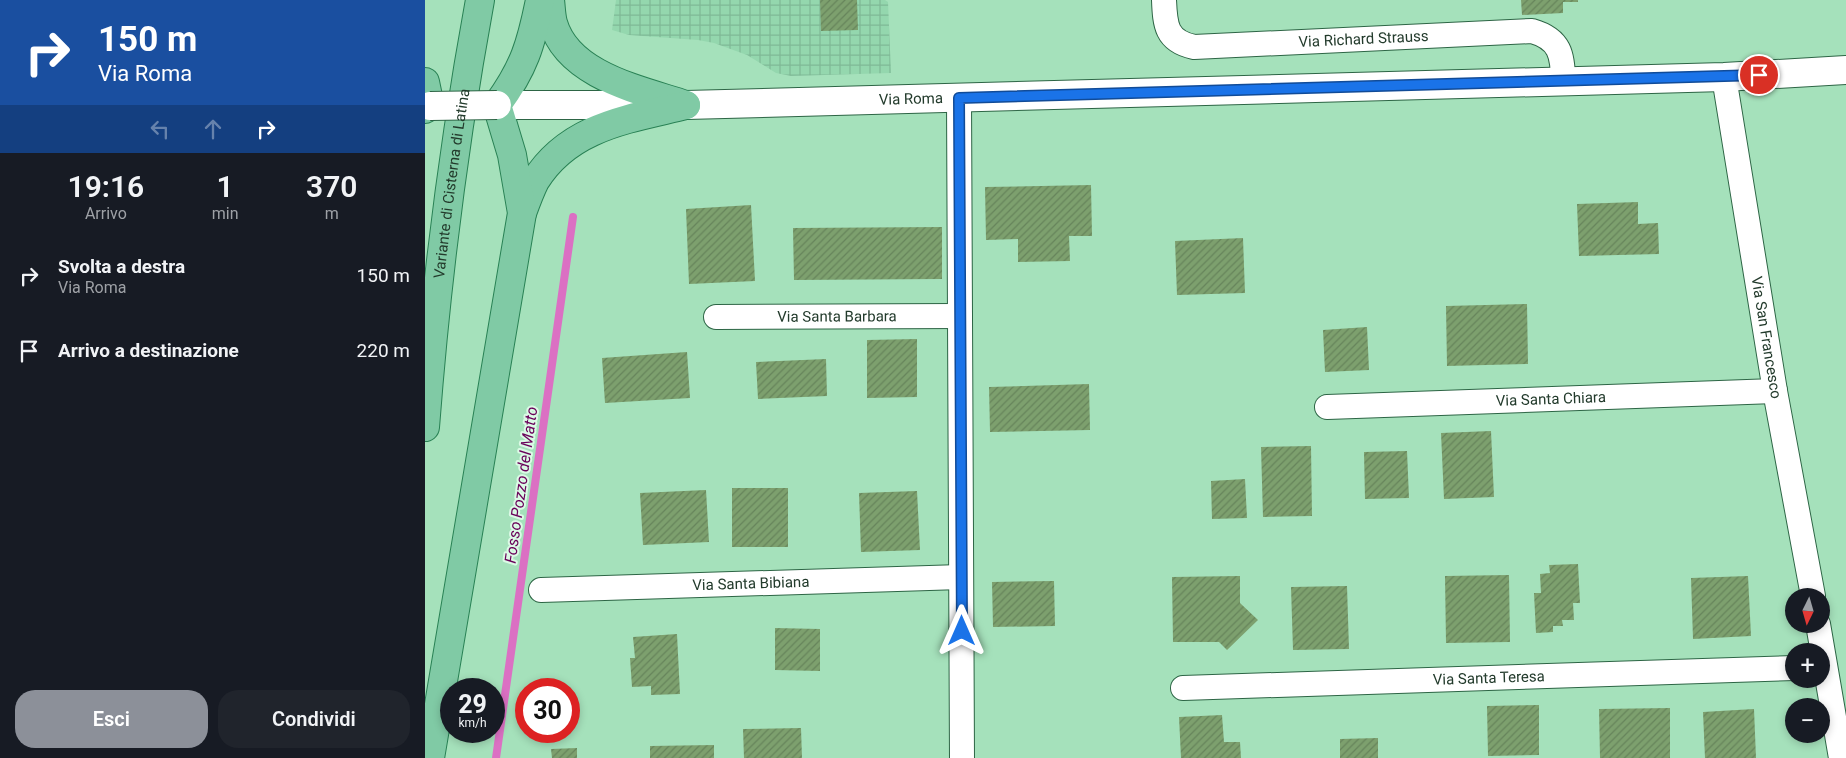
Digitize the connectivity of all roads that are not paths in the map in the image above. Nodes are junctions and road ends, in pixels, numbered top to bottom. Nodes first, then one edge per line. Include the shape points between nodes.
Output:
1 (480, 0) edge
2 (540, 0) edge
3 (550, 0) edge
4 (1164, 0) edge
5 (1846, 70) edge
6 (1724, 77) junction
7 (1563, 82) junction
8 (959, 98) junction
9 (426, 101) edge
10 (497, 105) junction
11 (686, 105) junction
12 (522, 213) junction
13 (960, 316) junction
14 (716, 317) dead end
15 (1775, 391) junction
16 (1327, 407) dead end
17 (425, 427) edge
18 (961, 577) junction
19 (1812, 588) edge
20 (541, 590) dead end
21 (1785, 668) edge
22 (1183, 688) dead end
23 (1828, 688) edge
24 (430, 758) edge
25 (963, 758) edge
26 (1841, 758) edge

1 - 17 main road, Variante di Cisterna di Latina via 460,116
2 - 10 main road via 523,63
3 - 11 main road via 557,33 585,66
4 - 7 street, Via Richard Strauss via 1165,22 1170,34 1181,43 1194,47 1532,31 1545,36 1556,46 1562,58
5 - 6 street, Via Roma
6 - 7 street, Via Roma
6 - 15 street, Via San Francesco
7 - 8 street, Via Roma
8 - 11 street, Via Roma
8 - 13 street
9 - 10 street, Via Roma, bridge
10 - 11 street, Via Roma
10 - 12 main road
11 - 12 main road via 605,126 578,138 559,153 537,179
12 - 24 main road
13 - 14 street, Via Santa Barbara
13 - 18 street
15 - 16 street, Via Santa Chiara
15 - 19 street, Via San Francesco
18 - 20 street, Via Santa Bibiana
18 - 25 street
21 - 22 street, Via Santa Teresa
23 - 26 street

